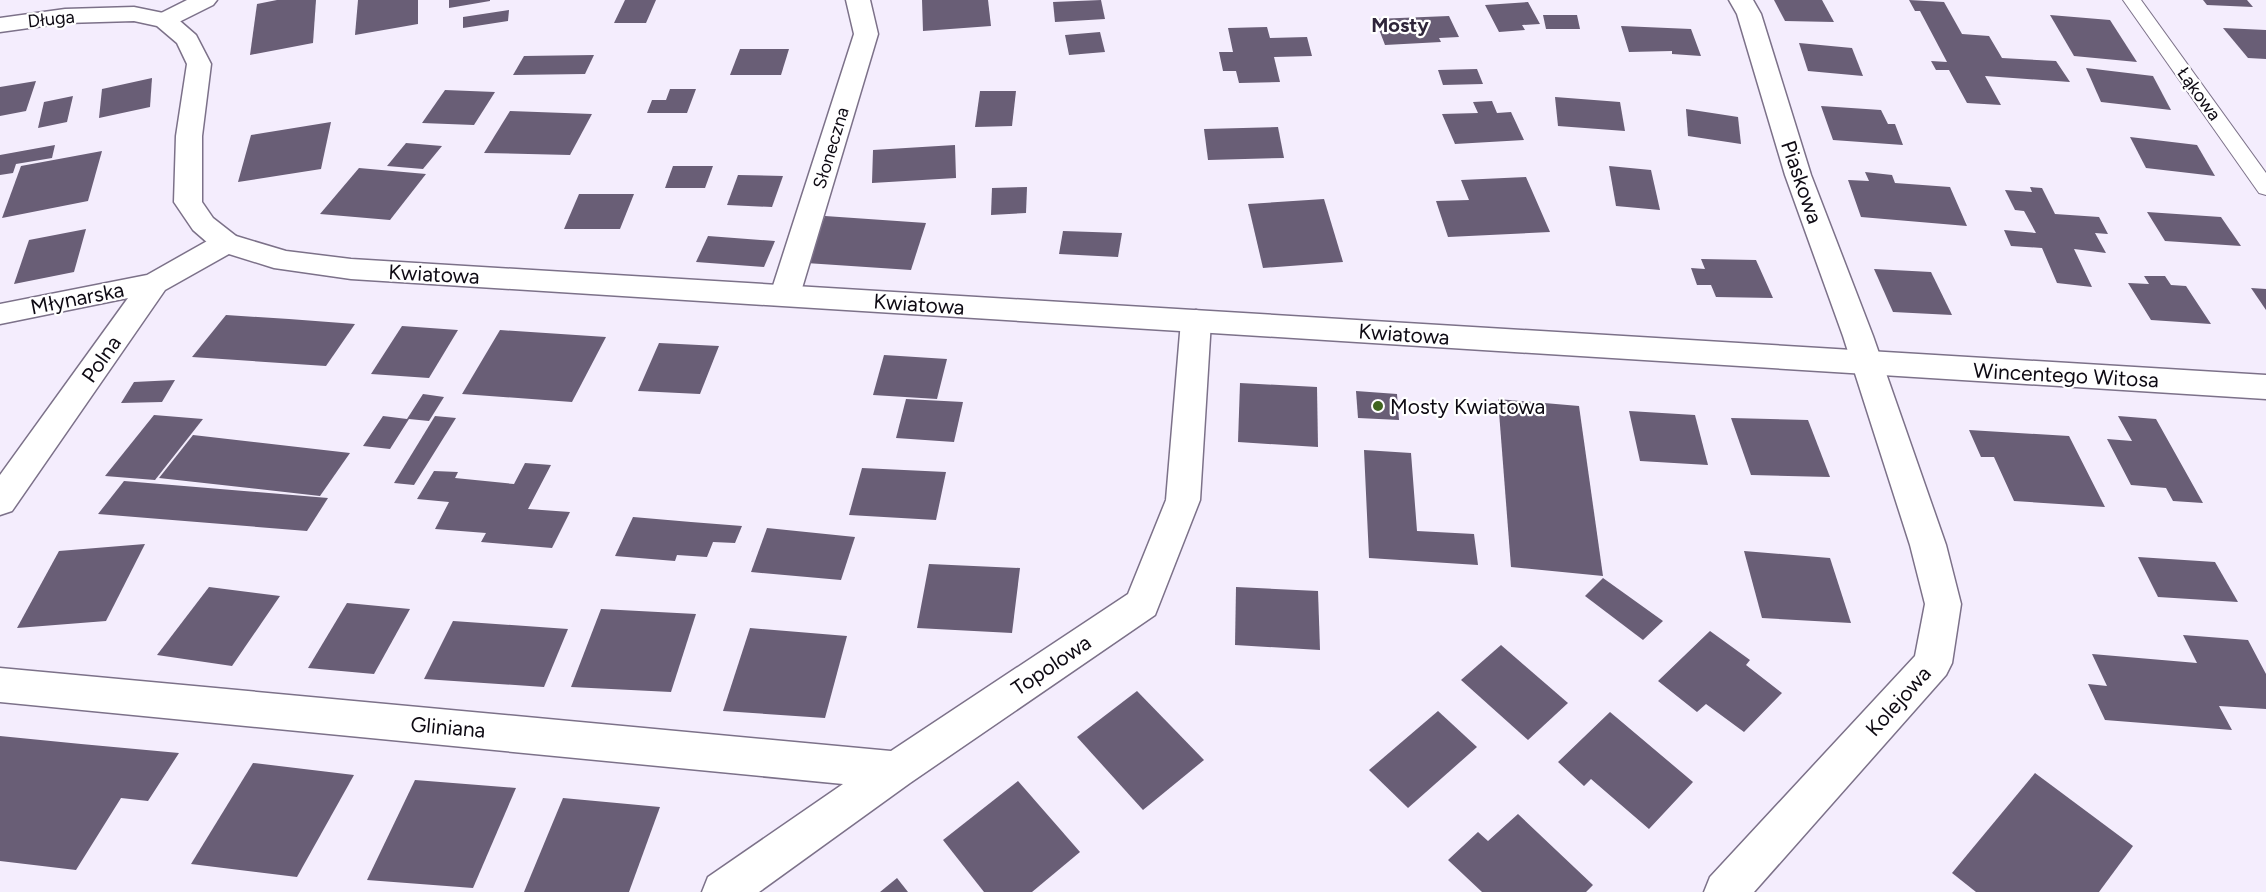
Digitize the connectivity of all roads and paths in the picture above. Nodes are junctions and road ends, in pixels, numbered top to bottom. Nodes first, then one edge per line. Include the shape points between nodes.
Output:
1 (205, 0) edge
2 (858, 0) edge
3 (1741, 0) edge
4 (2132, 0) edge
5 (165, 20) junction
6 (0, 25) edge
7 (2266, 188) edge
8 (226, 243) junction
9 (155, 283) junction
10 (785, 295) junction
11 (0, 314) edge
12 (1196, 321) junction
13 (1867, 363) junction
14 (2266, 387) edge
15 (0, 501) edge
16 (0, 685) edge
17 (896, 770) junction
18 (723, 892) edge
19 (1725, 892) edge

1 - 5 street
2 - 10 street, Słoneczna via 866,34
3 - 13 street, Piaskowa via 1749,14 1798,175
4 - 7 lane, Łąkowa
5 - 6 street, Długa via 134,14 65,16
5 - 8 street, Kwiatowa via 188,40 199,64 189,136 188,202 202,224
8 - 9 street, Polna
8 - 10 street, Kwiatowa via 284,261 351,269
9 - 11 street, Młynarska
9 - 15 street, Polna
10 - 12 street, Kwiatowa
12 - 13 street, Kwiatowa
12 - 17 street, Topolowa via 1183,500 1142,604
13 - 14 street, Wincentego Witosa
13 - 19 street, Kolejowa via 1928,545 1943,604 1933,663
16 - 17 street, Gliniana
17 - 18 street, Topolowa

